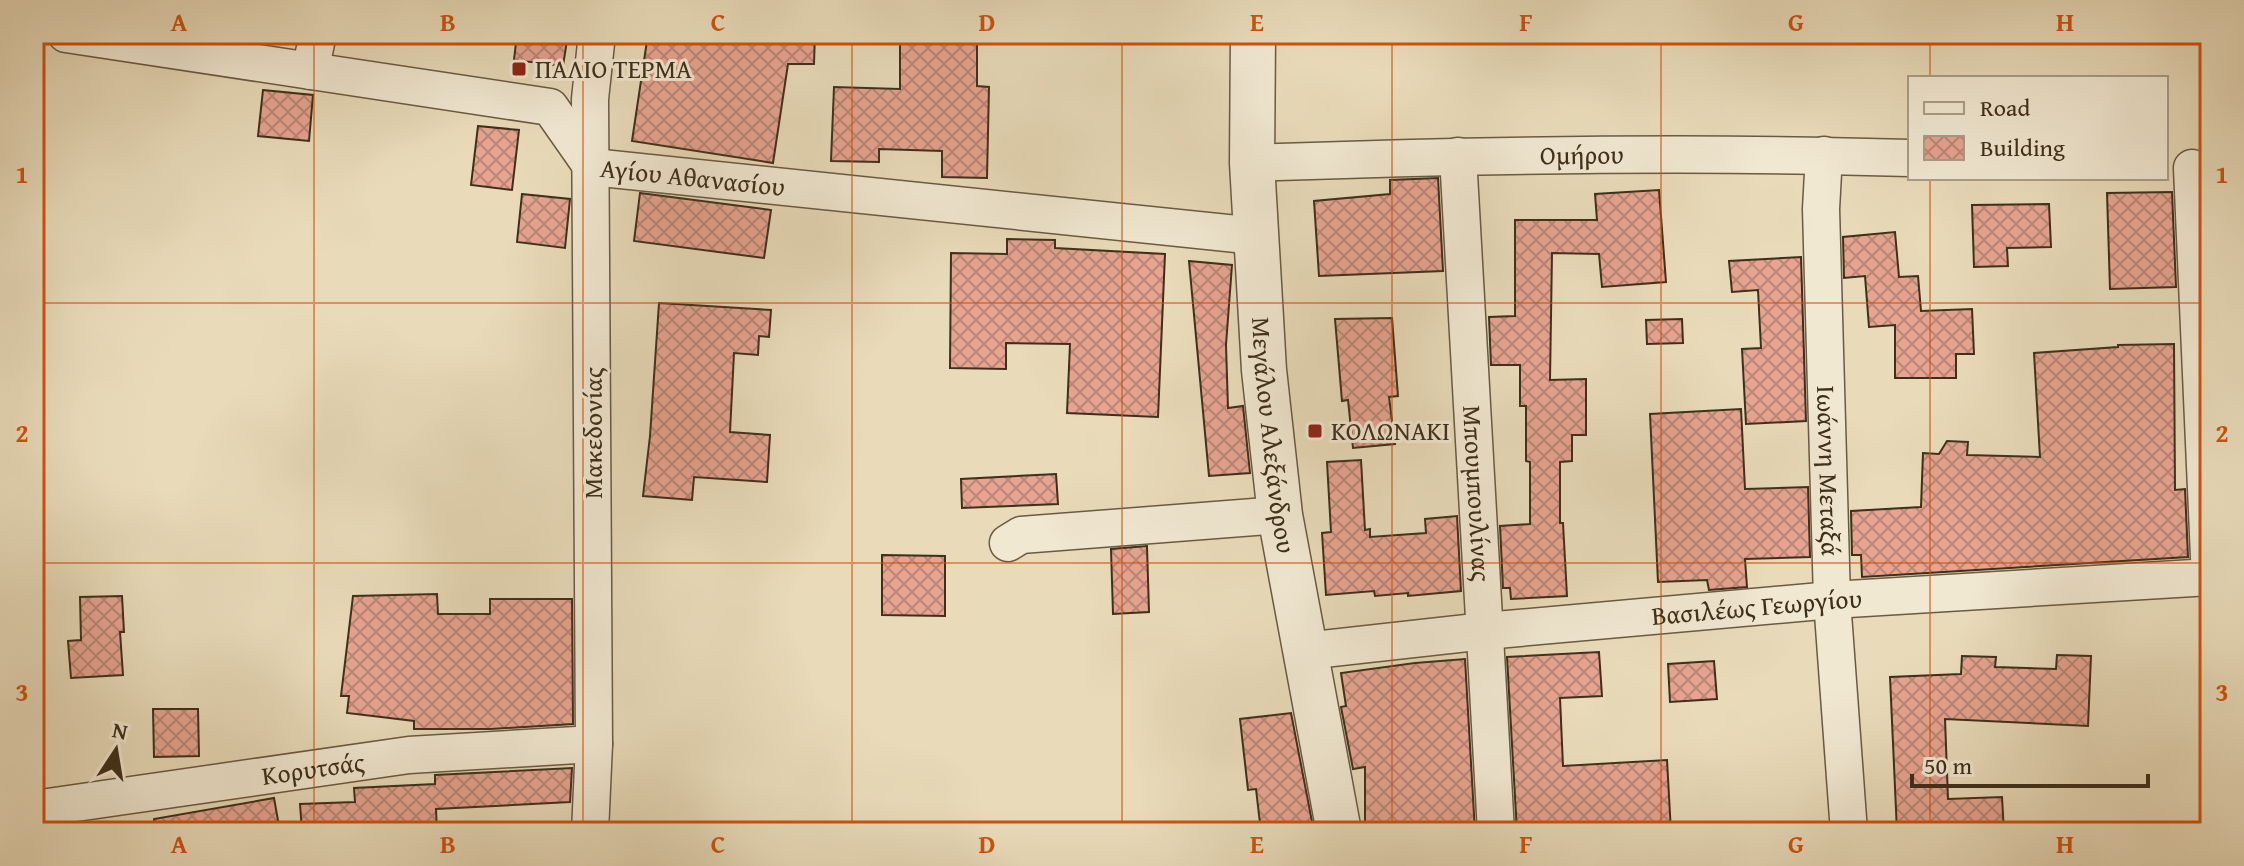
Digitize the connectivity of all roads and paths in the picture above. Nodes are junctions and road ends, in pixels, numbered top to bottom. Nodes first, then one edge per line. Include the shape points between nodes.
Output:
1 (66, 34) edge
2 (318, 34) edge
3 (597, 34) edge
4 (1253, 34) edge
5 (310, 71) junction
6 (590, 99) junction
7 (550, 107) junction
8 (1824, 155) junction
9 (1458, 156) junction
10 (1908, 158) edge
11 (1252, 163) junction
12 (592, 167) junction
13 (2189, 167) edge
14 (1256, 236) junction
15 (1280, 515) junction
16 (1008, 543) dead end
17 (2210, 578) edge
18 (1832, 600) junction
19 (1485, 631) junction
20 (1305, 651) junction
21 (594, 744) junction
22 (34, 809) edge
23 (100, 816) edge
24 (590, 832) edge
25 (1339, 832) edge
26 (1496, 832) edge
27 (1849, 832) edge

1 - 5 street
2 - 5 street
3 - 6 street, Μακεδονίας
4 - 11 street, Μεγάλου Αλεξάνδρου
5 - 7 street
6 - 7 street
6 - 12 street, Μακεδονίας
7 - 12 street, Αγίου Αθανασίου
8 - 9 street, Ομήρου
8 - 10 street, Ομήρου
8 - 18 street, Ιωάννη Μεταξά
9 - 11 street, Ομήρου
9 - 19 street, Μπουμπουλίνας
11 - 14 street, Μεγάλου Αλεξάνδρου
12 - 14 street, Αγίου Αθανασίου
12 - 21 street, Μακεδονίας
13 - 17 street
14 - 15 street, Μεγάλου Αλεξάνδρου
15 - 16 street via 1021,535
15 - 20 street, Μεγάλου Αλεξάνδρου
17 - 18 street, Βασιλέως Γεωργίου
18 - 19 street, Βασιλέως Γεωργίου
18 - 27 street, Ιωάννη Μεταξά
19 - 20 street, Βασιλέως Γεωργίου
19 - 26 street, Μπουμπουλίνας
20 - 25 street, Μεγάλου Αλεξάνδρου
21 - 23 street, Κορυτσάς via 409,755
21 - 24 street, Μακεδονίας
22 - 23 street, Κορυτσάς

